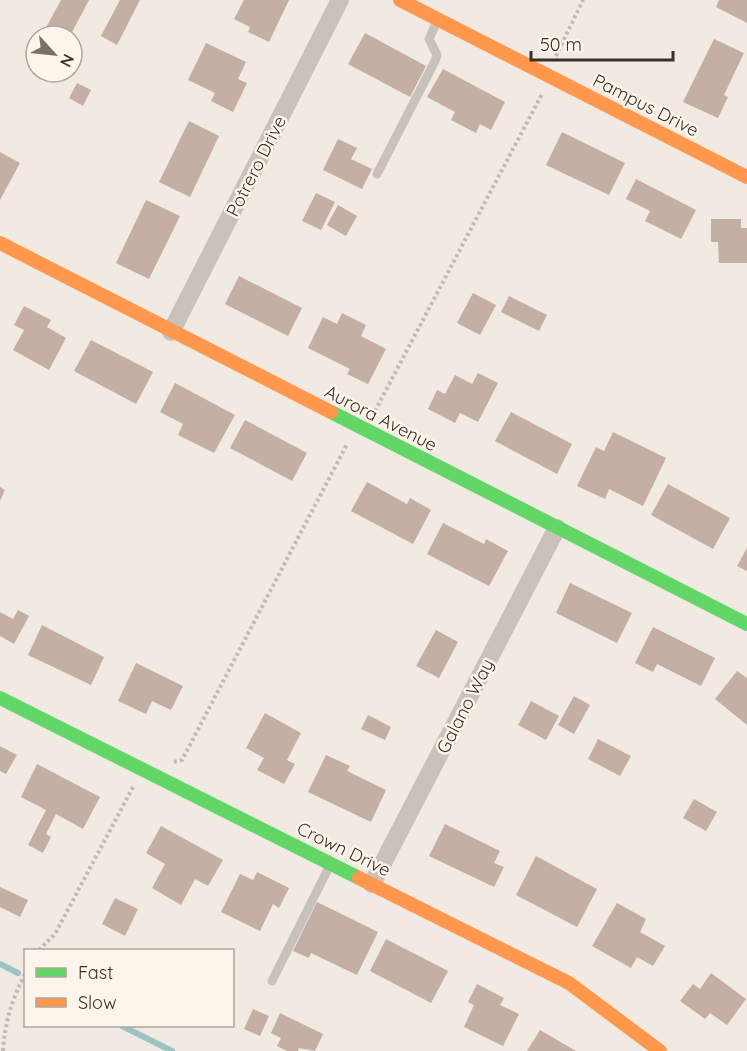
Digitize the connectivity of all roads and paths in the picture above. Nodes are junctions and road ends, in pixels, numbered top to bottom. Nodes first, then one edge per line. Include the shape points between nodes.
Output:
1 (340, 0) edge
2 (400, 0) edge
3 (583, 0) edge
4 (438, 19) junction
5 (549, 75) junction
6 (377, 174) dead end
7 (747, 177) edge
8 (0, 243) edge
9 (171, 332) junction
10 (360, 428) junction
11 (557, 528) junction
12 (747, 624) edge
13 (0, 698) edge
14 (172, 762) dead end
15 (143, 769) junction
16 (331, 863) junction
17 (372, 884) junction
18 (41, 949) edge
19 (24, 976) edge
20 (272, 981) dead end
21 (3, 1051) edge
22 (660, 1051) edge

1 - 9 street, Potrero Drive
2 - 4 street, Pampus Drive
3 - 5 path
4 - 5 street, Pampus Drive
4 - 6 lane via 429,39 437,56
5 - 7 street, Pampus Drive
5 - 10 path via 542,96 376,410
8 - 9 street, Aurora Avenue
9 - 10 street, Aurora Avenue
10 - 11 street, Aurora Avenue
10 - 14 path via 346,445 182,760
11 - 12 street, Aurora Avenue
11 - 17 street, Galano Way
13 - 15 street, Crown Drive
15 - 16 street, Crown Drive
15 - 18 path via 55,934
16 - 17 street, Crown Drive
16 - 20 lane
17 - 22 street, Crown Drive via 569,982
19 - 21 path via 5,1021

